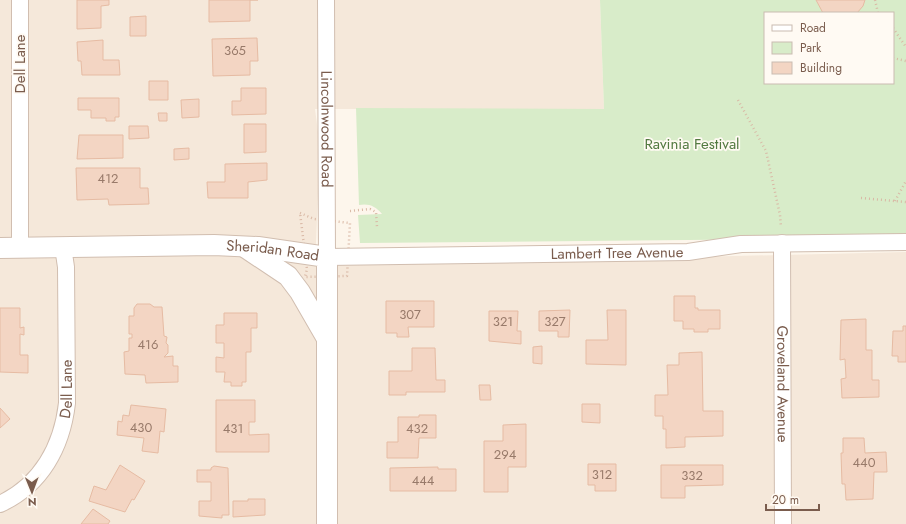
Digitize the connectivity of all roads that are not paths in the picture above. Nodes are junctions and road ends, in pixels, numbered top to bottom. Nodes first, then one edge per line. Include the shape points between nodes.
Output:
1 (20, 0) edge
2 (326, 0) edge
3 (906, 242) edge
4 (782, 243) junction
5 (243, 246) junction
6 (20, 247) junction
7 (63, 247) junction
8 (0, 248) edge
9 (327, 257) junction
10 (327, 339) junction
11 (0, 504) edge
12 (327, 524) edge
13 (783, 524) edge

1 - 6 street, Dell Lane
2 - 9 street, Lincolnwood Road
3 - 4 street, Lambert Tree Avenue
4 - 9 street, Lambert Tree Avenue via 741,244 688,252
4 - 13 street, Groveland Avenue
5 - 7 street, Sheridan Road
5 - 9 street, Sheridan Road
5 - 10 street via 288,276
6 - 7 street, Sheridan Road
6 - 8 street, Sheridan Road
7 - 11 street, Dell Lane via 66,267 66,417 58,443 37,478
9 - 10 street, Sheridan Road
10 - 12 street, Sheridan Road

